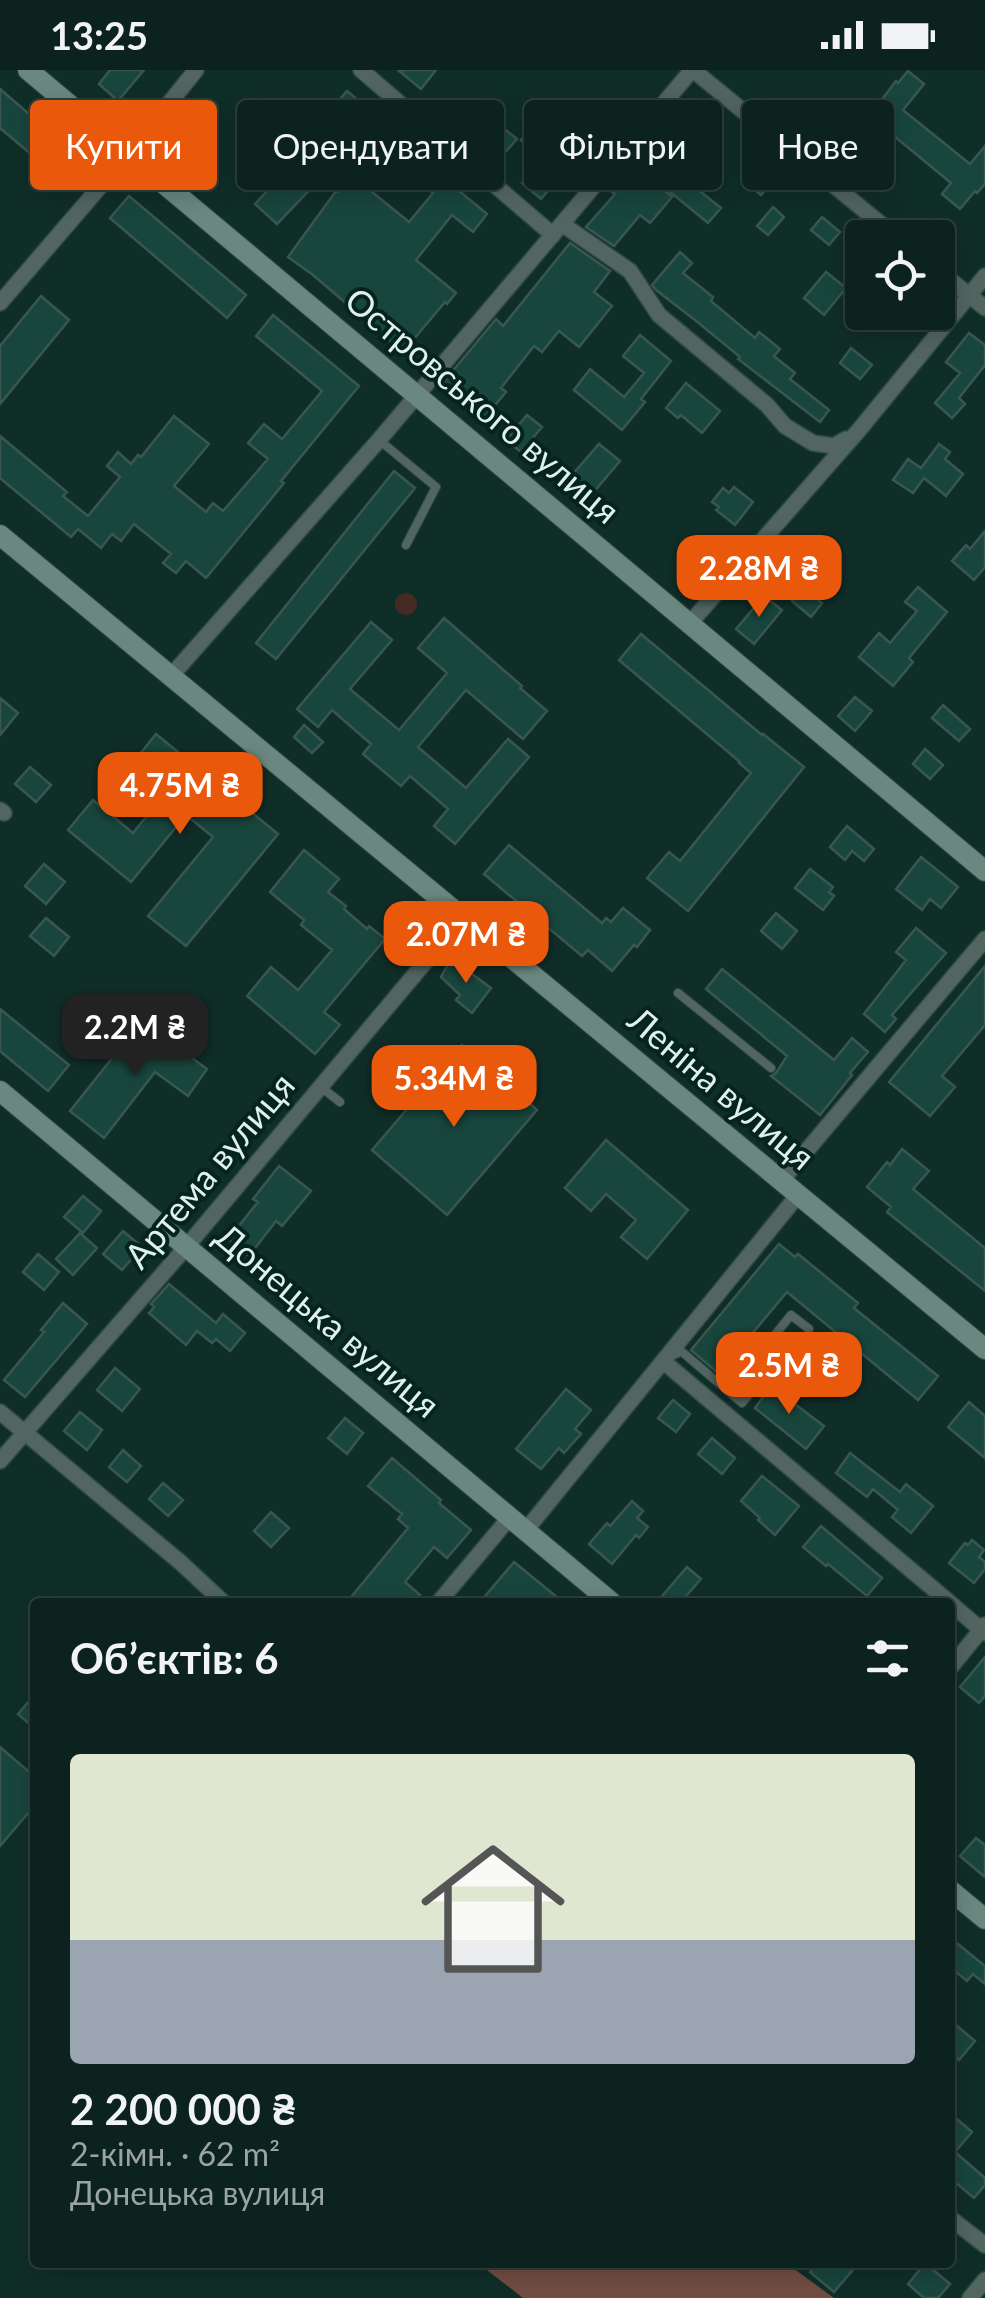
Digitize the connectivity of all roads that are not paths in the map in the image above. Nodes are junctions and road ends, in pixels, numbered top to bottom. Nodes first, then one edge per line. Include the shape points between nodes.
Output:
1 (28, 70) edge
2 (196, 70) edge
3 (361, 70) edge
4 (692, 70) edge
5 (65, 100) edge
6 (172, 100) edge
7 (97, 190) edge
8 (173, 190) edge
9 (876, 220) edge
10 (558, 230) junction
11 (985, 276) edge
12 (955, 284) edge
13 (969, 295) junction
14 (0, 302) edge
15 (985, 308) edge
16 (417, 394) junction
17 (859, 430) junction
18 (378, 440) junction
19 (0, 535) edge
20 (406, 546) dead end
21 (690, 623) junction
22 (171, 676) junction
23 (985, 871) edge
24 (463, 917) junction
25 (985, 939) edge
26 (678, 993) dead end
27 (771, 1068) dead end
28 (321, 1087) junction
29 (0, 1091) edge
30 (340, 1102) dead end
31 (782, 1180) junction
32 (798, 1194) junction
33 (187, 1246) junction
34 (809, 1330) dead end
35 (985, 1349) edge
36 (664, 1362) junction
37 (0, 1412) edge
38 (24, 1433) junction
39 (0, 1461) edge
40 (518, 1524) junction
41 (219, 1598) edge
42 (443, 1598) edge
43 (606, 1598) edge
44 (944, 1598) edge
45 (955, 1607) edge
46 (984, 1629) edge
47 (955, 1662) edge
48 (955, 1894) edge
49 (985, 1920) edge
50 (955, 2222) edge
51 (985, 2245) edge
52 (985, 2280) edge
53 (970, 2298) edge

1 - 5 street, Островського вулиця
2 - 6 street
3 - 10 street
4 - 9 street
4 - 10 street
7 - 14 street
8 - 16 street, Островського вулиця
10 - 16 street
10 - 17 street via 630,271 659,315 785,426 834,446
11 - 13 street
12 - 13 street
13 - 15 street
13 - 17 street
16 - 18 street
16 - 21 street, Островського вулиця
17 - 21 street
18 - 20 lane via 436,487
18 - 22 street
19 - 22 street, Леніна вулиця
21 - 23 street, Островського вулиця
22 - 24 street, Леніна вулиця
24 - 28 street, Артема вулиця
24 - 31 street, Леніна вулиця
25 - 31 street
26 - 27 lane
28 - 30 lane
28 - 33 street, Артема вулиця
29 - 33 street, Донецька вулиця
31 - 32 street, Леніна вулиця
32 - 35 street, Леніна вулиця
32 - 36 street
33 - 38 street, Артема вулиця
33 - 40 street, Донецька вулиця
34 - 36 lane via 792,1315 761,1352 774,1363 742,1403 681,1351
36 - 40 street
36 - 44 street
37 - 38 street
38 - 39 street, Артема вулиця
38 - 41 street
40 - 42 street
40 - 43 street, Донецька вулиця
45 - 46 street
46 - 47 street
48 - 49 street
50 - 51 street
52 - 53 street

